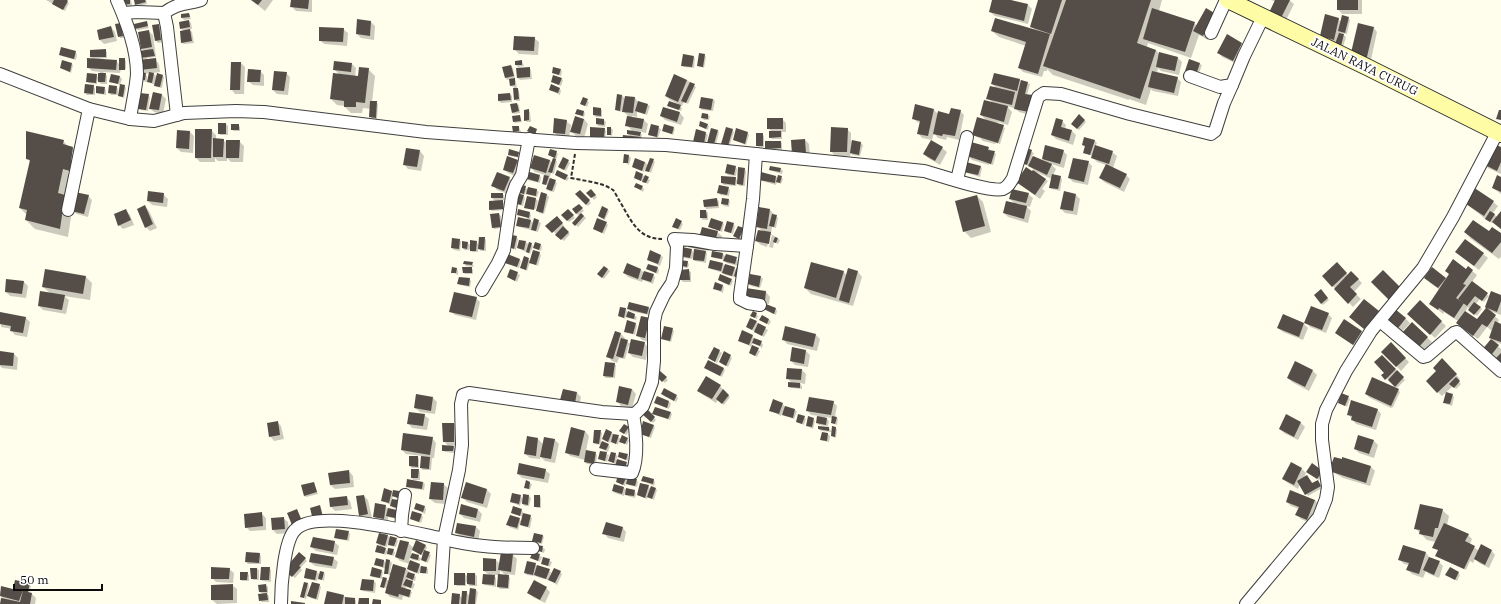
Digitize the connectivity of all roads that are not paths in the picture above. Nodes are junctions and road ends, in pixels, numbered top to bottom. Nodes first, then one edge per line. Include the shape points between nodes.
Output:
1 (118, 0) edge
2 (201, 0) edge
3 (1227, 0) edge
4 (124, 13) junction
5 (164, 13) junction
6 (1263, 17) junction
7 (1211, 33) dead end
8 (0, 74) edge
9 (1190, 76) dead end
10 (1232, 85) junction
11 (89, 109) junction
12 (177, 115) junction
13 (130, 120) junction
14 (1499, 134) edge
15 (967, 137) dead end
16 (529, 138) junction
17 (756, 154) junction
18 (957, 180) junction
19 (68, 210) dead end
20 (747, 246) junction
21 (482, 290) dead end
22 (760, 305) dead end
23 (1380, 321) junction
24 (1501, 371) edge
25 (633, 414) junction
26 (596, 468) dead end
27 (405, 495) dead end
28 (401, 530) junction
29 (444, 539) junction
30 (533, 548) dead end
31 (441, 587) dead end
32 (281, 604) edge
33 (1246, 604) edge

1 - 4 street
2 - 5 street via 179,4
3 - 6 street, JALAN RAYA CURUG
3 - 7 street
4 - 5 street
4 - 13 street via 136,63 136,86
5 - 12 street
6 - 10 street
6 - 14 street, JALAN RAYA CURUG
8 - 11 street
9 - 10 street via 1220,87
10 - 18 street via 1215,131 1211,134 1061,94 1044,93 1038,97 1017,167 1008,186 1001,190
11 - 13 street
11 - 19 street
12 - 13 street via 154,121
12 - 16 street via 216,111 264,112 426,132
14 - 23 street via 1423,268
15 - 18 street
16 - 17 street via 576,143 647,144
16 - 21 street via 522,175 514,190 504,250
17 - 18 street via 924,171
17 - 20 street
20 - 22 street via 740,299
20 - 25 street via 674,239 677,246 676,268 654,322 652,382 643,406
23 - 24 street via 1422,356 1427,356 1457,332
23 - 33 street via 1346,371 1326,410 1322,424 1322,440 1328,487 1319,517
25 - 26 street via 637,436 632,472
25 - 29 street via 602,412 473,393 463,395 462,444
27 - 28 street
28 - 29 street
28 - 32 street via 336,520 301,525 292,533 287,548
29 - 30 street via 493,548
29 - 31 street

